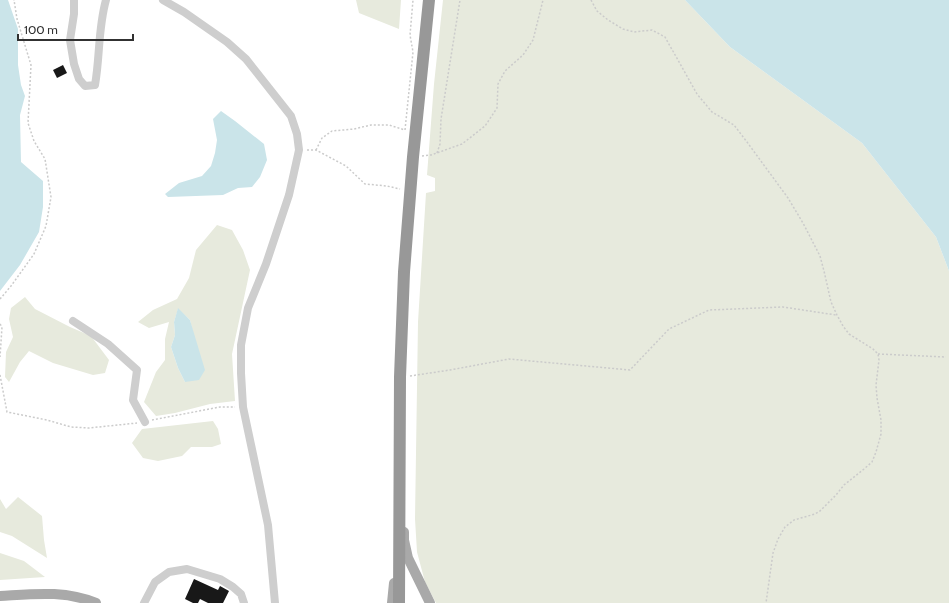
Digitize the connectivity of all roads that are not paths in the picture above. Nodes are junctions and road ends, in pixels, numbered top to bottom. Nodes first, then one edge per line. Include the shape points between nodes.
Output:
1 (74, 0) edge
2 (106, 0) edge
3 (163, 0) edge
4 (429, 0) edge
5 (73, 321) dead end
6 (146, 422) road end
7 (399, 500) junction
8 (399, 570) junction
9 (0, 596) edge
10 (96, 603) edge
11 (144, 603) edge
12 (244, 603) edge
13 (275, 603) edge
14 (392, 603) edge
15 (400, 603) edge
16 (430, 603) edge

1 - 2 street via 71,48 79,80 85,86 95,85
3 - 13 street via 191,16 246,59 291,116 297,134 299,150 289,194 266,264 248,308 241,345 243,407 268,525
4 - 7 highway via 410,132 412,156 400,377
5 - 6 street via 108,344 136,370 133,400
7 - 8 highway
7 - 16 main road via 408,558
8 - 14 main road
8 - 15 highway
9 - 10 main road via 69,595
11 - 12 street via 155,582 169,572 187,569 233,586 241,594

